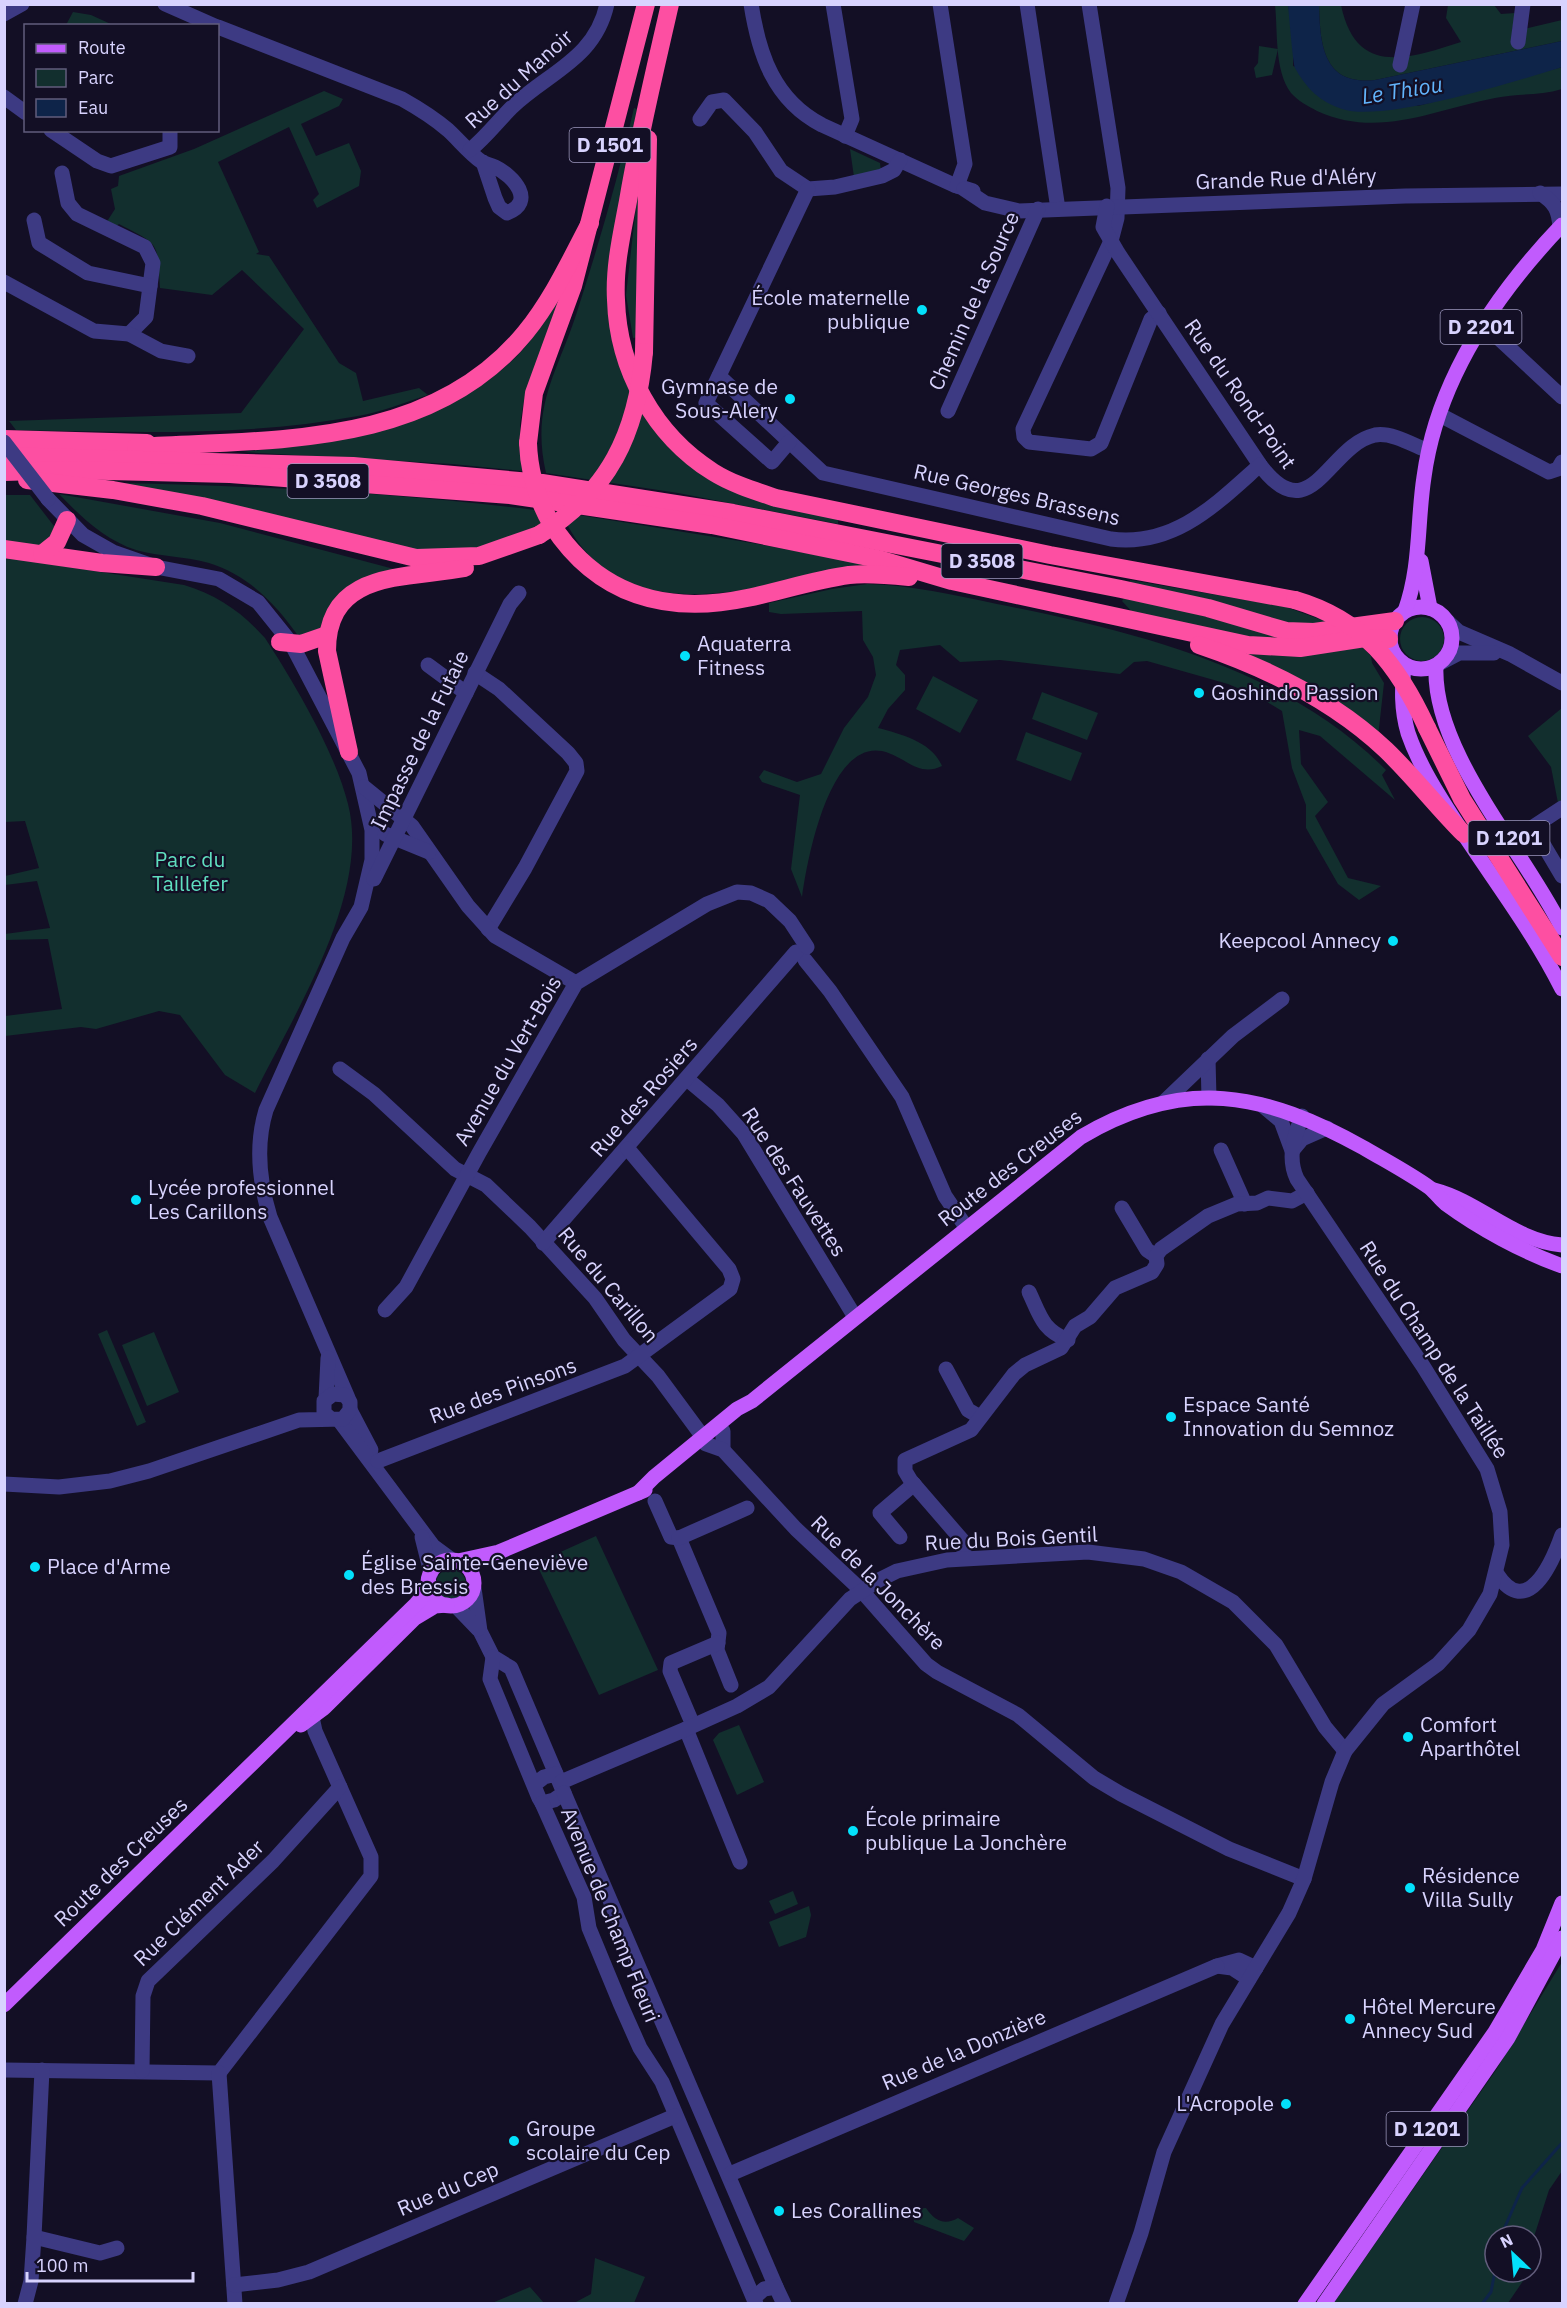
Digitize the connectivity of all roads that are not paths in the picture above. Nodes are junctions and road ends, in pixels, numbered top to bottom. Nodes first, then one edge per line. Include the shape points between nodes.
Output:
1 (22, 4) edge
2 (165, 4) edge
3 (607, 4) edge
4 (646, 4) edge
5 (670, 4) edge
6 (751, 4) edge
7 (833, 4) edge
8 (940, 4) edge
9 (1027, 4) edge
10 (1089, 4) edge
11 (1413, 4) edge
12 (1523, 4) edge
13 (4, 14) edge
14 (211, 24) edge
15 (219, 27) edge
16 (1518, 42) dead end
17 (1400, 65) dead end
18 (650, 95) junction
19 (4, 97) edge
20 (24, 112) edge
21 (700, 119) dead end
22 (54, 132) edge
23 (170, 132) edge
24 (845, 136) junction
25 (470, 150) junction
26 (900, 160) junction
27 (483, 162) dead end
28 (62, 173) dead end
29 (960, 188) junction
30 (808, 189) junction
31 (1540, 193) junction
32 (1563, 194) edge
33 (1112, 206) junction
34 (1086, 207) junction
35 (1035, 209) junction
36 (1058, 209) junction
37 (34, 220) dead end
38 (590, 224) junction
39 (1103, 226) junction
40 (1561, 227) edge
41 (1112, 241) junction
42 (4, 282) edge
43 (150, 286) junction
44 (1159, 313) junction
45 (1481, 327) junction
46 (129, 334) junction
47 (188, 356) dead end
48 (719, 376) junction
49 (1563, 397) edge
50 (948, 411) dead end
51 (1440, 416) junction
52 (4, 441) edge
53 (789, 442) junction
54 (176, 445) junction
55 (1428, 451) junction
56 (4, 455) edge
57 (1563, 462) edge
58 (1260, 465) junction
59 (4, 475) edge
60 (794, 502) junction
61 (67, 520) junction
62 (546, 530) junction
63 (4, 549) edge
64 (1419, 550) junction
65 (42, 554) junction
66 (156, 567) junction
67 (952, 581) junction
68 (1121, 589) junction
69 (519, 593) dead end
70 (1430, 608) junction
71 (1400, 616) junction
72 (1128, 621) junction
73 (1447, 621) junction
74 (327, 636) junction
75 (1389, 639) junction
76 (285, 642) junction
77 (1510, 654) junction
78 (1404, 664) junction
79 (428, 665) dead end
80 (1438, 665) junction
81 (476, 673) junction
82 (1563, 683) edge
83 (466, 693) junction
84 (349, 752) junction
85 (364, 788) junction
86 (390, 807) junction
87 (1563, 808) edge
88 (404, 817) junction
89 (368, 825) junction
90 (1464, 834) junction
91 (394, 837) junction
92 (429, 852) junction
93 (1563, 876) edge
94 (361, 907) junction
95 (1563, 928) edge
96 (488, 929) junction
97 (343, 938) junction
98 (803, 954) junction
99 (1563, 957) edge
100 (576, 983) junction
101 (1563, 989) edge
102 (1282, 999) dead end
103 (1208, 1059) junction
104 (340, 1069) dead end
105 (687, 1078) junction
106 (1209, 1098) junction
107 (1256, 1101) junction
108 (1164, 1102) junction
109 (1302, 1116) junction
110 (1327, 1128) junction
111 (628, 1149) junction
112 (1221, 1149) dead end
113 (1292, 1151) junction
114 (466, 1175) junction
115 (1431, 1189) junction
116 (1307, 1193) junction
117 (1245, 1203) junction
118 (1122, 1208) dead end
119 (966, 1227) junction
120 (543, 1243) junction
121 (1561, 1244) edge
122 (1156, 1256) junction
123 (1562, 1267) edge
124 (1029, 1292) dead end
125 (385, 1310) dead end
126 (855, 1317) junction
127 (1068, 1340) junction
128 (640, 1356) junction
129 (328, 1358) junction
130 (946, 1369) dead end
131 (325, 1401) junction
132 (752, 1401) junction
133 (342, 1412) junction
134 (980, 1417) junction
135 (299, 1420) junction
136 (723, 1431) junction
137 (705, 1441) junction
138 (723, 1450) junction
139 (378, 1461) junction
140 (914, 1484) junction
141 (4, 1485) edge
142 (396, 1495) junction
143 (655, 1501) dead end
144 (747, 1508) dead end
145 (419, 1528) junction
146 (1563, 1535) edge
147 (900, 1537) dead end
148 (679, 1538) junction
149 (499, 1552) junction
150 (965, 1558) junction
151 (455, 1560) junction
152 (1497, 1574) junction
153 (430, 1578) junction
154 (473, 1582) junction
155 (861, 1590) junction
156 (451, 1605) junction
157 (480, 1630) junction
158 (718, 1643) junction
159 (493, 1657) junction
160 (731, 1685) dead end
161 (328, 1688) junction
162 (312, 1717) junction
163 (690, 1727) junction
164 (267, 1749) junction
165 (1345, 1751) junction
166 (560, 1783) junction
167 (535, 1784) junction
168 (340, 1787) junction
169 (542, 1803) junction
170 (740, 1862) dead end
171 (1304, 1879) junction
172 (1563, 1904) edge
173 (1563, 1938) edge
174 (1253, 1974) junction
175 (4, 2005) edge
176 (4, 2070) edge
177 (42, 2070) junction
178 (142, 2071) junction
179 (219, 2073) junction
180 (694, 2097) junction
181 (703, 2115) junction
182 (676, 2116) junction
183 (730, 2174) junction
184 (34, 2237) junction
185 (117, 2248) dead end
186 (234, 2285) junction
187 (776, 2287) junction
188 (755, 2300) edge
189 (25, 2304) edge
190 (235, 2304) edge
191 (784, 2304) edge
192 (1116, 2304) edge
193 (1305, 2304) edge
194 (1324, 2304) edge

1 - 13 street
2 - 14 street
3 - 25 street, Rue du Manoir via 601,25 585,50 513,106
4 - 38 highway, D 1501
5 - 18 highway
6 - 24 street, Grande Rue d'Aléry via 760,51 776,85 804,114
7 - 24 street via 852,119
8 - 29 street via 965,164
9 - 36 street
10 - 33 street via 1117,179
11 - 17 street
12 - 16 street
15 - 25 street via 402,99
18 - 60 highway via 617,267 618,329 628,364 656,418 693,458 741,487
18 - 62 highway, bridge via 645,337 637,403 620,452 602,479 582,503
19 - 20 street
21 - 30 street via 712,102 724,100 755,132 781,171
22 - 23 street via 111,166 170,147
24 - 26 street, Grande Rue d'Aléry
25 - 27 street
26 - 29 street, Grande Rue d'Aléry
26 - 30 street via 894,170 882,176
28 - 43 street via 68,203 77,214 145,247 151,254
29 - 35 street, Grande Rue d'Aléry
30 - 48 street
31 - 32 street, Grande Rue d'Aléry
31 - 33 street, Grande Rue d'Aléry
31 - 40 street via 1559,212
33 - 34 street, Grande Rue d'Aléry
33 - 39 street
33 - 41 street
34 - 36 street, Grande Rue d'Aléry
34 - 39 street, Rue du Rond-Point
35 - 36 street, Grande Rue d'Aléry
35 - 50 street, Chemin de la Source
37 - 43 street via 42,247 88,273
38 - 54 highway via 548,303 525,334 487,371 445,399 409,415 359,429 267,441
38 - 62 highway, bridge via 573,286 534,393 528,443 532,479
39 - 41 street, Rue du Rond-Point
40 - 45 main road, D 2201 via 1506,288
41 - 44 street, Rue du Rond-Point
41 - 44 street via 1023,429 1024,437 1029,442 1091,449 1101,443 1151,318
42 - 46 street via 94,331
43 - 46 street via 146,317
44 - 58 street, Rue du Rond-Point
45 - 49 street via 1491,331
45 - 51 main road, D 2201 via 1460,365
46 - 47 street via 161,351
48 - 53 street, Rue Georges Brassens
48 - 53 street via 706,403 771,462
51 - 55 main road, D 2201
51 - 57 street via 1549,472
52 - 54 highway
52 - 61 street, bridge
53 - 58 street, Rue Georges Brassens via 823,473 1127,541 1172,533 1190,524
54 - 56 highway
55 - 58 street, Rue du Rond-Point via 1391,436 1365,438 1314,486 1302,490 1278,487
55 - 64 main road, D 2201
56 - 68 highway, D 3508 via 318,464 542,483 733,513
59 - 62 highway via 192,504 416,558 479,556
59 - 67 highway, D 3508 via 69,470 230,474 510,495 712,525 878,559
60 - 68 highway
60 - 99 highway, bridge via 1295,600 1351,626 1373,644 1402,679 1462,799
61 - 65 highway via 57,542
61 - 66 street via 99,545
62 - 67 highway via 610,583 628,592 683,605 747,598 851,575
62 - 74 highway via 469,568 370,583 346,598 330,623
63 - 65 highway
64 - 70 main road, D 2201
64 - 71 main road, D 2201 via 1414,587
65 - 66 highway
66 - 76 street via 179,571 240,601
67 - 72 highway, D 3508
68 - 71 highway, D 3508 via 1296,632
69 - 81 street, Impasse de la Futaie
70 - 71 main road via 1421,607
70 - 73 main road
71 - 75 main road
72 - 75 highway, D 3508 via 1273,648
72 - 90 highway via 1244,662 1327,705 1380,744
73 - 77 street via 1459,632
73 - 80 main road via 1452,641
74 - 76 highway via 314,641
74 - 84 highway via 329,668
75 - 78 main road via 1391,650
76 - 84 street
76 - 89 street via 350,778
77 - 80 street via 1467,652
77 - 82 street
78 - 80 main road via 1424,670
78 - 90 main road, D 1201 via 1401,698 1408,732 1428,777
79 - 83 street
80 - 95 main road, D 1201 via 1439,703 1466,768
81 - 83 street, Impasse de la Futaie
81 - 96 street via 499,689 568,753 577,771
83 - 88 street, Impasse de la Futaie
84 - 85 street
85 - 86 street
85 - 89 street
86 - 88 street
86 - 89 street
87 - 93 street via 1533,827
88 - 91 street, Impasse de la Futaie
88 - 92 street
89 - 91 street
89 - 94 street via 372,860
89 - 97 street
90 - 101 main road, D 1201
91 - 92 street
91 - 94 street, Impasse de la Futaie
92 - 96 street
94 - 97 street
96 - 100 street
97 - 129 street via 266,1110 259,1163 270,1217
98 - 100 street, Avenue du Vert-Bois via 779,911 769,901 751,893 728,894
98 - 105 street, Rue des Rosiers via 775,978
98 - 119 street, Avenue du Vert-Bois via 902,1097 945,1196
100 - 114 street, Avenue du Vert-Bois
102 - 103 street
103 - 106 street
103 - 108 street
104 - 114 street, Rue du Carillon
105 - 111 street, Rue des Rosiers
105 - 126 street, Rue des Fauvettes via 744,1134
106 - 107 main road, Route des Creuses
106 - 108 main road, Route des Creuses
107 - 109 main road, Route des Creuses
107 - 113 street, Rue du Champ de la Taillée via 1281,1121
108 - 119 main road, Route des Creuses via 1108,1120 1081,1137
109 - 110 main road, Route des Creuses
109 - 113 street, Rue du Champ de la Taillée
110 - 113 street via 1302,1139
110 - 115 main road, Route des Creuses
111 - 120 street, Rue des Rosiers
111 - 128 street, Rue des Pinsons via 729,1269 733,1279 725,1294
112 - 117 street
113 - 116 street, Rue du Champ de la Taillée via 1291,1166
114 - 120 street, Rue du Carillon via 486,1185
114 - 125 street via 406,1287
115 - 121 main road, Route des Creuses via 1451,1194 1533,1240
115 - 123 main road, Route des Creuses via 1445,1203 1503,1238
116 - 117 street via 1292,1201 1268,1198
116 - 152 street, Rue du Champ de la Taillée via 1487,1469 1503,1532
117 - 122 street via 1208,1216
118 - 122 street via 1147,1250
119 - 126 main road, Route des Creuses
120 - 128 street, Rue du Carillon via 595,1298
122 - 127 street via 1152,1272 1114,1288 1090,1317 1075,1326
124 - 127 street via 1045,1326 1052,1334
126 - 132 main road, Route des Creuses
127 - 134 street via 1014,1374
128 - 137 street, Rue du Carillon
128 - 139 street, Rue des Pinsons via 608,1375
129 - 131 street
129 - 133 street via 338,1372
130 - 134 street via 968,1410
131 - 133 street via 324,1413
131 - 133 street via 337,1393
131 - 135 street
132 - 136 main road, Route des Creuses
132 - 137 main road, Route des Creuses via 737,1409
133 - 135 street
133 - 139 street
133 - 142 street
134 - 140 street via 970,1430 905,1460 905,1471
135 - 141 street via 110,1481 59,1487
136 - 137 main road, Route des Creuses
136 - 138 street
137 - 138 street
137 - 149 main road, Route des Creuses via 638,1493
138 - 155 street, Rue de la Jonchère via 796,1529
139 - 142 street
140 - 147 street via 880,1513
140 - 150 street via 962,1540
142 - 145 street
143 - 148 street via 671,1537
144 - 148 street
145 - 151 street via 433,1546
145 - 153 street
146 - 152 street via 1545,1572 1531,1589 1511,1590
148 - 158 street via 719,1633
149 - 151 main road, Route des Creuses
149 - 154 main road, Route des Creuses
150 - 155 street, Rue du Bois Gentil via 918,1564
150 - 165 street, Rue du Bois Gentil via 1088,1552 1144,1559 1191,1575 1233,1602 1271,1638 1325,1727
151 - 153 main road via 442,1562
151 - 154 main road via 467,1566
152 - 165 street, Rue du Champ de la Taillée via 1481,1611 1453,1650 1383,1704
153 - 156 main road via 434,1597
153 - 161 main road, Route des Creuses via 416,1604
154 - 156 main road via 467,1599
154 - 157 street, Avenue de Champ Fleuri
155 - 163 street, Rue du Bois Gentil via 769,1687
155 - 171 street, Rue de la Jonchère via 937,1672 1018,1715 1094,1778 1229,1849
156 - 157 street, Avenue de Champ Fleuri
156 - 162 main road, Route des Creuses via 435,1606 415,1618
157 - 159 street, Avenue de Champ Fleuri
158 - 160 street via 717,1650
158 - 163 street via 670,1664
159 - 166 street, Avenue de Champ Fleuri via 511,1668
159 - 167 street, Avenue de Champ Fleuri via 490,1679
161 - 162 street
161 - 164 main road, Route des Creuses
162 - 164 main road, Route des Creuses
162 - 168 street
163 - 166 street, Rue du Bois Gentil
163 - 170 street
164 - 175 main road, Route des Creuses
165 - 171 street, Rue du Champ de la Taillée
166 - 167 street via 544,1777
166 - 169 street, Avenue de Champ Fleuri via 554,1800
166 - 180 street, Avenue de Champ Fleuri
167 - 169 street, Avenue de Champ Fleuri
168 - 178 street, Rue Clément Ader via 273,1861 148,1981 143,1996
168 - 179 street via 371,1857 369,1882
169 - 182 street, Avenue de Champ Fleuri via 584,1897 589,1928 620,2004
171 - 174 street, Rue du Champ de la Taillée
172 - 193 main road, D 1201 via 1543,1950 1495,2032
173 - 194 main road, D 1201 via 1508,2038
174 - 183 street, Rue de la Donzière via 1239,1960 1217,1966
174 - 192 street, Rue du Champ de la Taillée via 1204,2058 1164,2152
176 - 177 street
177 - 178 street
177 - 184 street
178 - 179 street
179 - 186 street
180 - 181 street, Avenue de Champ Fleuri
180 - 182 street via 682,2100
181 - 182 street via 693,2122
181 - 183 street, Avenue de Champ Fleuri
182 - 186 street, Rue du Cep via 309,2272
182 - 188 street, Avenue de Champ Fleuri
183 - 187 street, Avenue de Champ Fleuri
184 - 185 street via 100,2253
184 - 189 street
186 - 190 street
187 - 188 street, Avenue de Champ Fleuri via 764,2289
187 - 191 street, Avenue de Champ Fleuri

